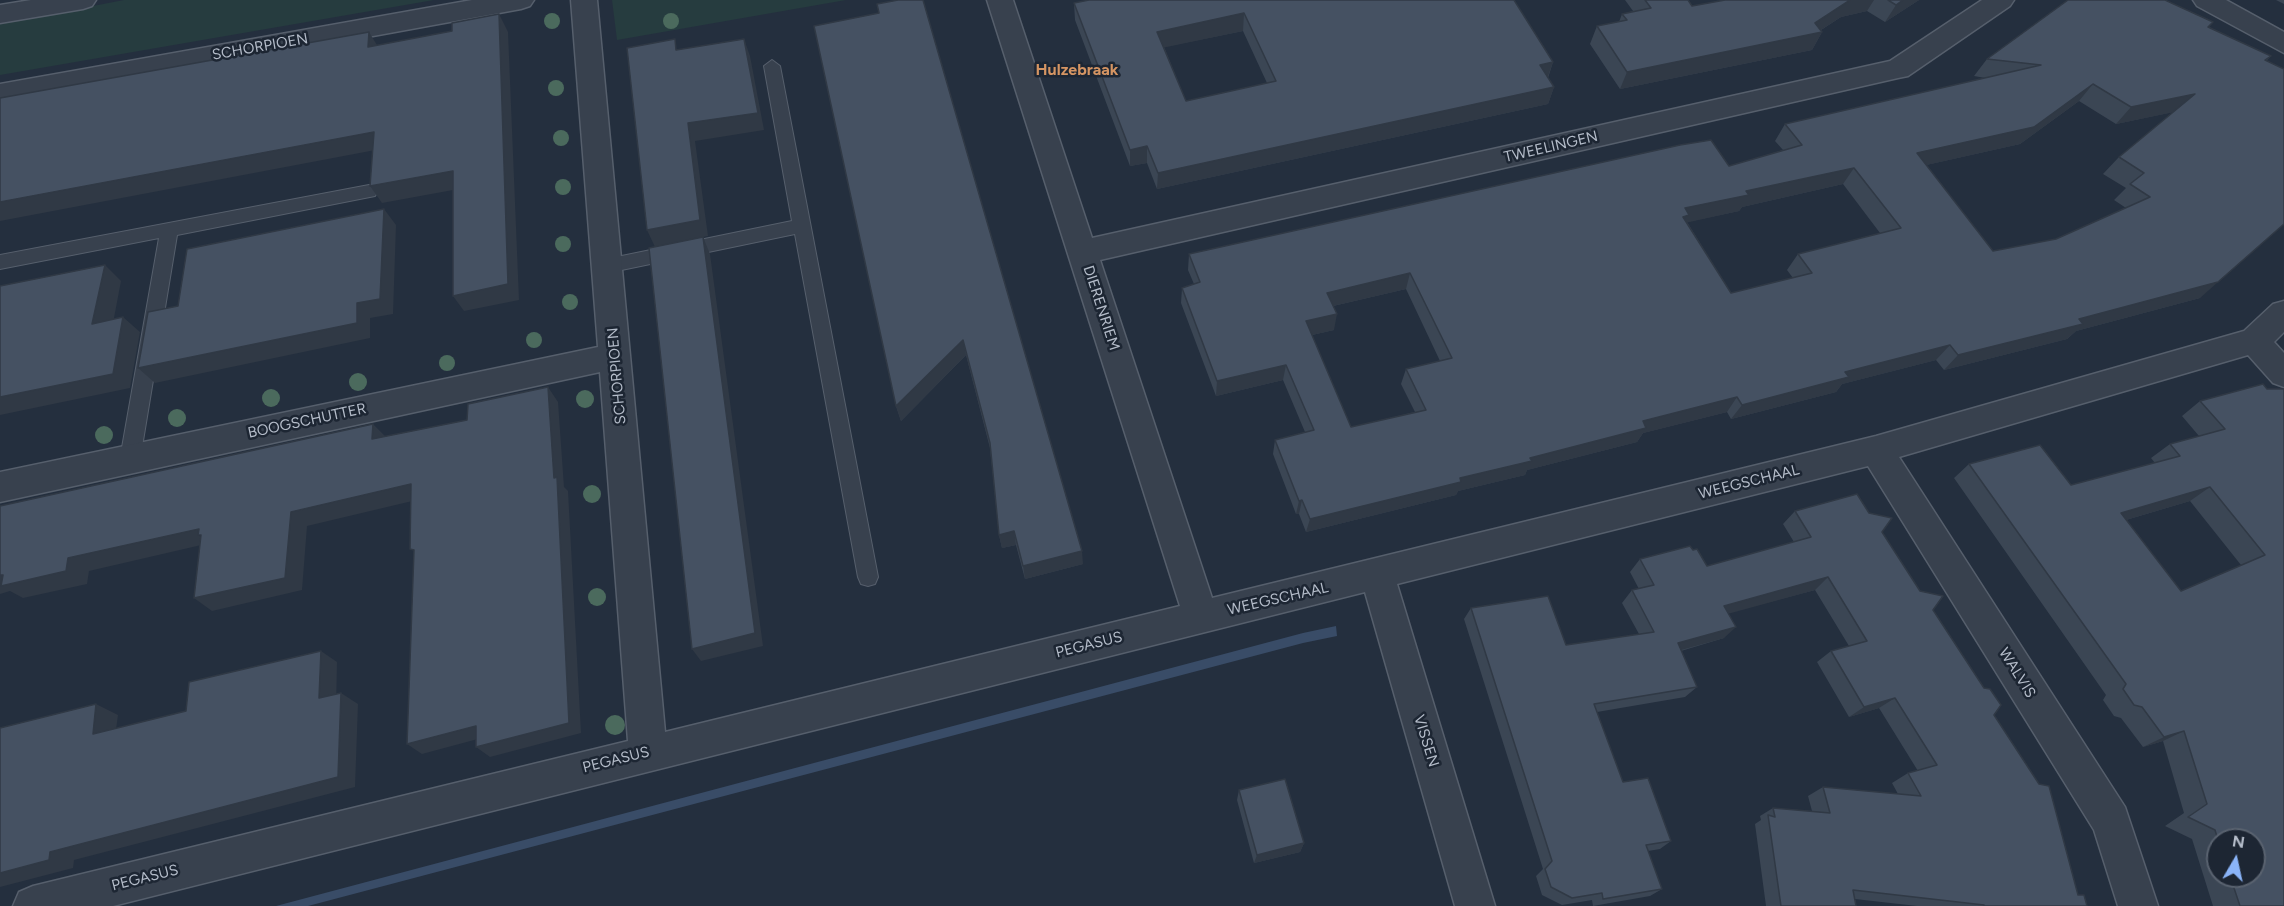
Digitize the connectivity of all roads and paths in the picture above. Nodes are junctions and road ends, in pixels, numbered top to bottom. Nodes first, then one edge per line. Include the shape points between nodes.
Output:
1 (83, 0) edge
2 (521, 0) edge
3 (584, 0) edge
4 (1000, 0) edge
5 (2001, 0) edge
6 (2206, 0) edge
7 (0, 14) edge
8 (2284, 44) edge
9 (772, 66) dead end
10 (0, 94) edge
11 (369, 190) edge
12 (802, 226) junction
13 (169, 230) junction
14 (1082, 252) junction
15 (0, 262) edge
16 (607, 266) junction
17 (2284, 313) edge
18 (2254, 341) junction
19 (615, 356) junction
20 (2284, 374) edge
21 (1876, 450) junction
22 (130, 459) junction
23 (0, 487) edge
24 (1377, 575) junction
25 (868, 577) dead end
26 (1201, 617) junction
27 (648, 752) junction
28 (33, 906) edge
29 (1475, 906) edge
30 (2138, 906) edge

1 - 7 street
2 - 10 street, SCHORPIOEN
3 - 16 street, SCHORPIOEN
4 - 14 street, DIERENRIEM
5 - 14 street, TWEELINGEN via 1898,69
6 - 8 street
9 - 12 lane
11 - 13 lane
12 - 16 lane
12 - 25 lane
13 - 15 lane
13 - 22 lane
14 - 26 street, DIERENRIEM
16 - 19 street, SCHORPIOEN
17 - 18 street, WEEGSCHAAL
18 - 20 street
18 - 21 street, WEEGSCHAAL
19 - 22 street, BOOGSCHUTTER
19 - 27 street, SCHORPIOEN
21 - 24 street, WEEGSCHAAL
21 - 30 street, WALVIS via 2111,820
22 - 23 street, BOOGSCHUTTER
24 - 26 street, WEEGSCHAAL
24 - 29 street, VISSEN
26 - 27 street, PEGASUS
27 - 28 street, PEGASUS

